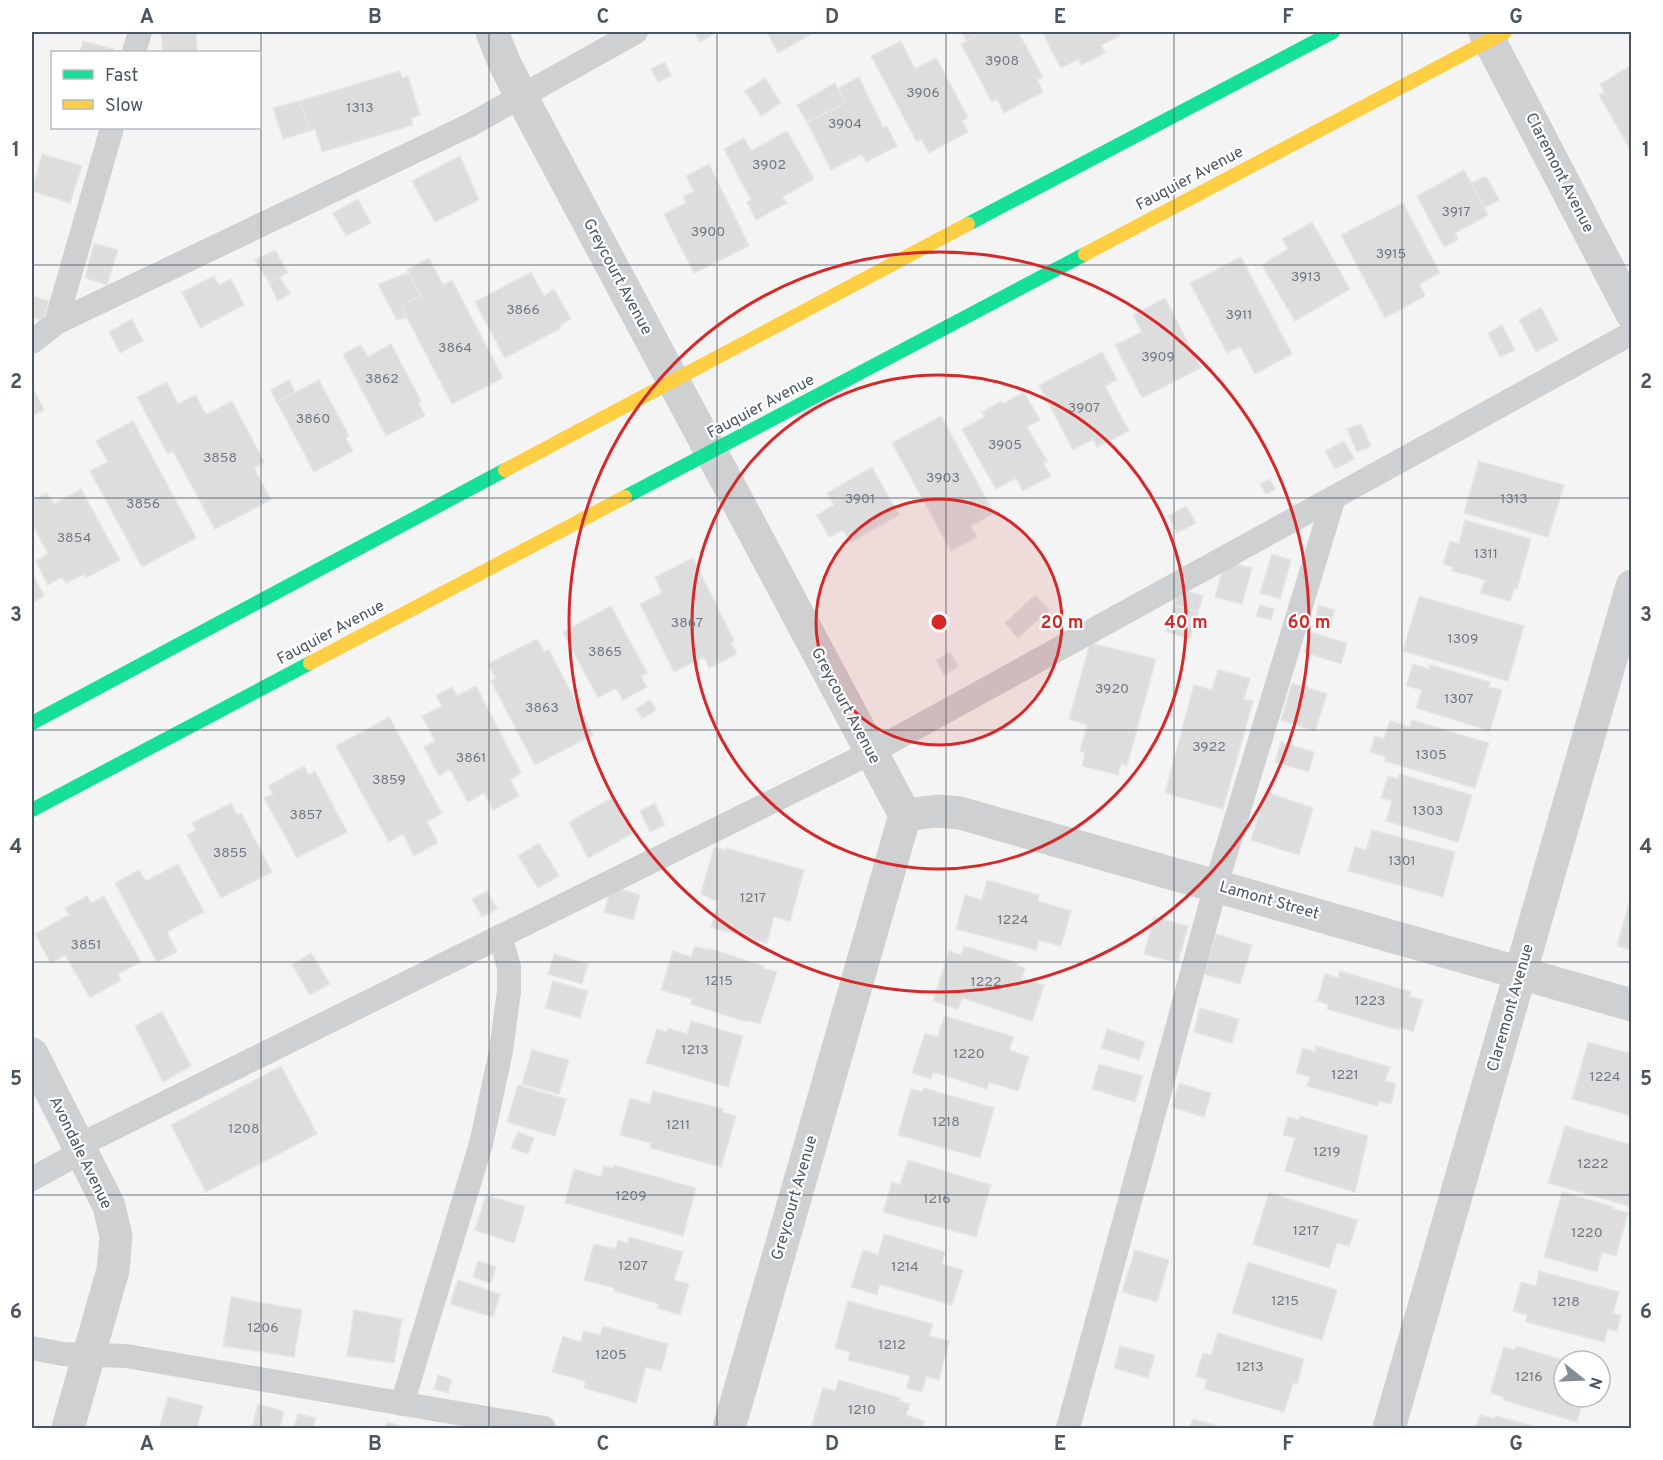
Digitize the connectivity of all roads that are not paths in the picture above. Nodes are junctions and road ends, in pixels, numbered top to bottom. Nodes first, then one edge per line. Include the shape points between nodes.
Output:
1 (140, 32) edge
2 (492, 32) edge
3 (636, 32) edge
4 (1333, 32) edge
5 (1493, 34) edge
6 (134, 51) edge
7 (521, 96) junction
8 (112, 129) edge
9 (1632, 314) edge
10 (56, 323) junction
11 (1632, 333) edge
12 (32, 342) edge
13 (672, 381) junction
14 (709, 452) junction
15 (1334, 497) junction
16 (1632, 586) edge
17 (32, 723) edge
18 (870, 753) junction
19 (32, 810) edge
20 (904, 815) junction
21 (1216, 885) junction
22 (501, 936) junction
23 (1521, 974) junction
24 (1632, 1005) edge
25 (32, 1054) edge
26 (80, 1149) junction
27 (32, 1179) edge
28 (32, 1348) edge
29 (88, 1354) junction
30 (402, 1404) junction
31 (68, 1428) edge
32 (544, 1428) edge
33 (729, 1428) edge
34 (1068, 1428) edge
35 (1389, 1428) edge

1 - 6 lane
2 - 7 street, Greycourt Avenue
3 - 7 lane
4 - 13 street
5 - 9 street, Claremont Avenue
5 - 14 street, Fauquier Avenue
7 - 10 lane via 470,125
7 - 13 street, Greycourt Avenue
8 - 10 lane
10 - 12 lane
11 - 15 lane
13 - 14 street, Greycourt Avenue
13 - 17 street
14 - 18 street, Greycourt Avenue
14 - 19 street, Fauquier Avenue
15 - 18 lane
15 - 21 lane
16 - 23 street, Claremont Avenue
18 - 20 street, Greycourt Avenue
18 - 22 lane
20 - 21 street, Lamont Street via 960,813
20 - 33 street, Greycourt Avenue
21 - 23 street, Lamont Street
21 - 34 lane
22 - 26 lane
22 - 30 lane via 509,967 509,991 501,1051 481,1144
23 - 24 street, Lamont Street
23 - 35 street, Claremont Avenue
25 - 26 street, Avondale Avenue
26 - 27 lane
26 - 29 street, Avondale Avenue via 109,1206 116,1236 113,1270
28 - 29 lane
29 - 30 lane via 126,1356
29 - 31 street, Avondale Avenue
30 - 32 lane

